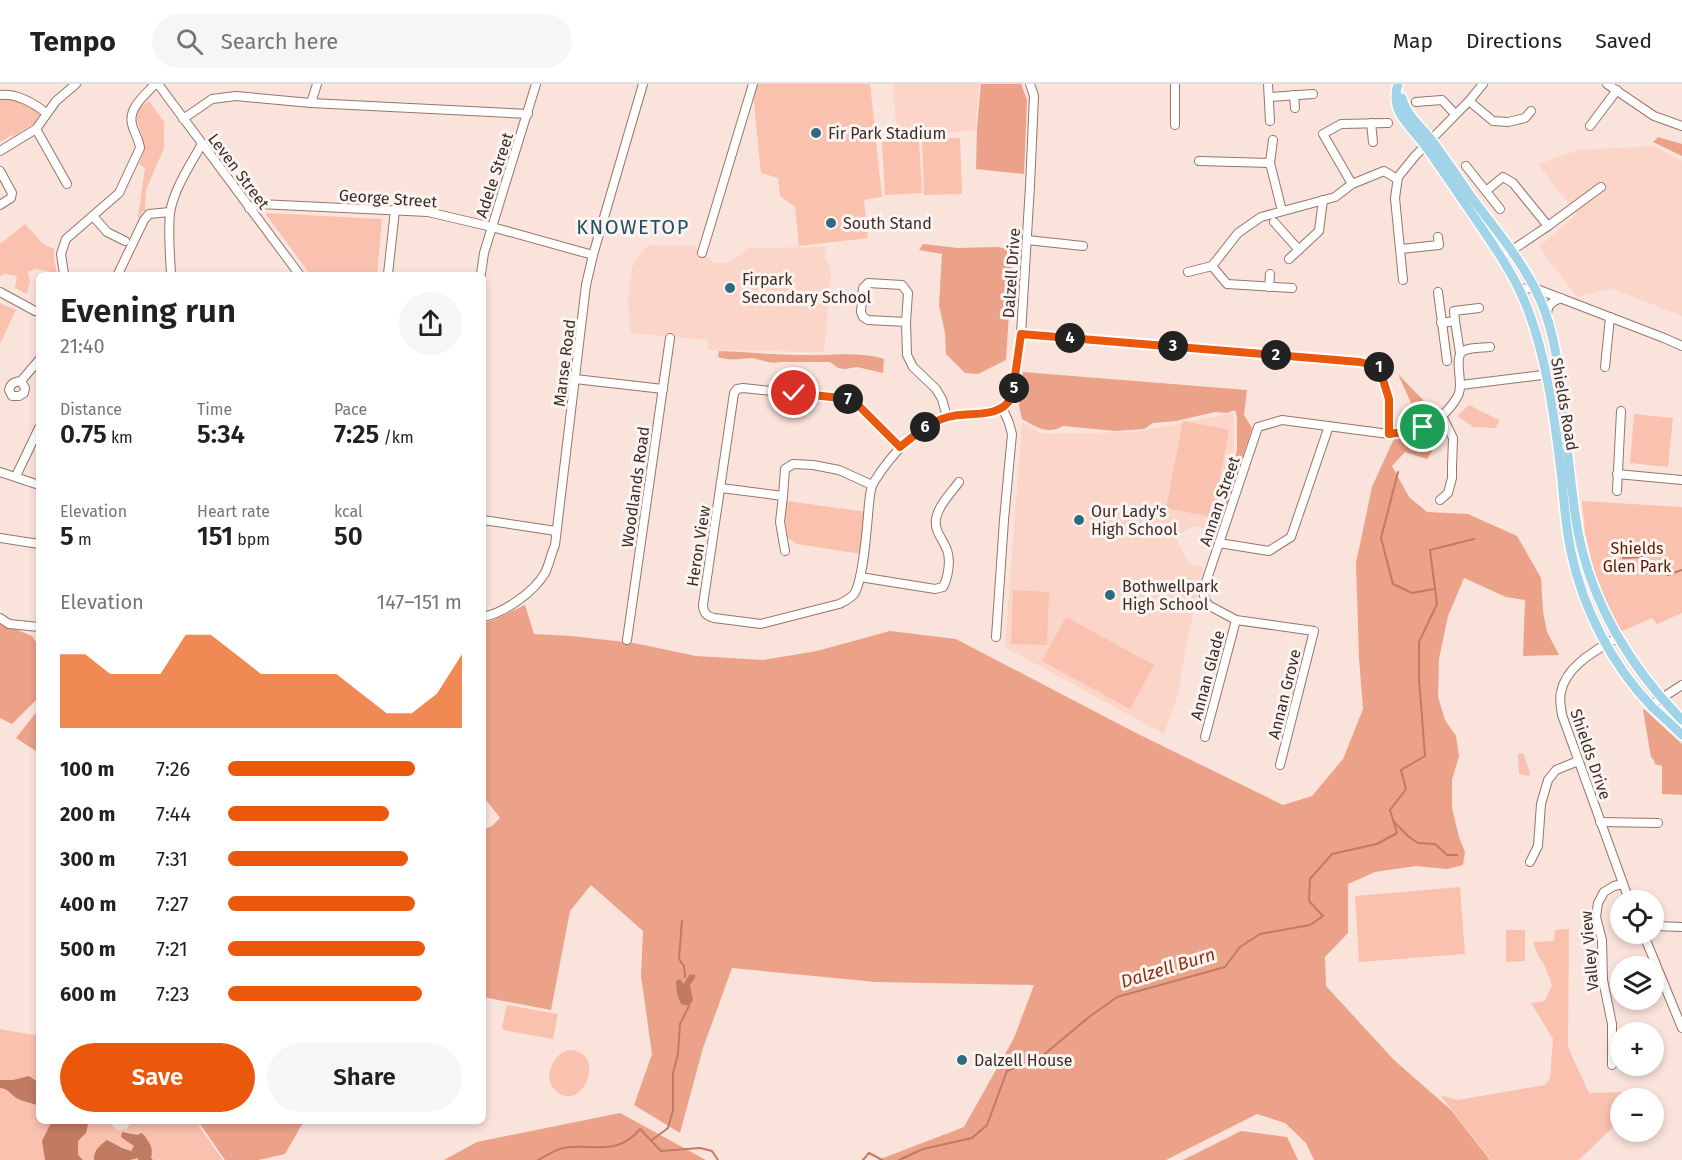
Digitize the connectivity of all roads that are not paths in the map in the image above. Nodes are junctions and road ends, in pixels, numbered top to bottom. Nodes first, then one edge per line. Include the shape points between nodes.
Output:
1 (76, 84) edge
2 (157, 84) edge
3 (317, 84) edge
4 (536, 84) edge
5 (643, 84) edge
6 (753, 84) edge
7 (1030, 84) edge
8 (1175, 84) edge
9 (1268, 84) edge
10 (1398, 84) edge
11 (1483, 84) edge
12 (1607, 84) edge
13 (9, 85) edge
14 (1617, 90) junction
15 (1313, 94) dead end
16 (4, 95) edge
17 (1294, 95) junction
18 (1269, 98) junction
19 (1469, 101) junction
20 (1416, 102) dead end
21 (312, 103) junction
22 (1295, 108) dead end
23 (1531, 111) dead end
24 (46, 113) junction
25 (528, 114) junction
26 (1455, 114) junction
27 (183, 118) junction
28 (1270, 121) dead end
29 (1371, 123) junction
30 (1389, 123) dead end
31 (1175, 125) dead end
32 (1590, 126) dead end
33 (1682, 126) edge
34 (36, 129) junction
35 (1273, 140) dead end
36 (1373, 142) dead end
37 (1428, 143) junction
38 (202, 144) junction
39 (0, 151) edge
40 (1199, 161) dead end
41 (1270, 164) junction
42 (1466, 166) dead end
43 (0, 171) edge
44 (1397, 179) junction
45 (67, 184) dead end
46 (1352, 184) junction
47 (1601, 187) dead end
48 (1486, 191) junction
49 (1323, 200) junction
50 (0, 205) edge
51 (249, 208) junction
52 (1500, 209) dead end
53 (396, 210) junction
54 (1282, 211) junction
55 (170, 212) junction
56 (93, 216) junction
57 (1274, 222) dead end
58 (115, 225) dead end
59 (492, 226) junction
60 (1548, 226) junction
61 (109, 233) junction
62 (1438, 237) dead end
63 (1027, 240) junction
64 (125, 241) dead end
65 (1083, 246) dead end
66 (1401, 249) junction
67 (1299, 250) junction
68 (1512, 250) junction
69 (702, 253) dead end
70 (593, 255) junction
71 (1502, 256) junction
72 (1289, 259) dead end
73 (1212, 266) junction
74 (64, 272) edge
75 (119, 272) edge
76 (171, 272) edge
77 (297, 272) edge
78 (388, 272) edge
79 (481, 272) edge
80 (1188, 273) dead end
81 (1270, 274) dead end
82 (1403, 280) dead end
83 (1269, 287) junction
84 (1292, 288) dead end
85 (1534, 288) junction
86 (1519, 289) junction
87 (0, 292) edge
88 (1438, 292) dead end
89 (1561, 298) junction
90 (1479, 308) dead end
91 (36, 311) edge
92 (1547, 317) junction
93 (1610, 317) junction
94 (1455, 321) junction
95 (906, 322) junction
96 (1441, 323) junction
97 (1021, 334) junction
98 (670, 338) dead end
99 (1682, 346) edge
100 (1490, 347) dead end
101 (1460, 353) junction
102 (1447, 360) dead end
103 (36, 364) edge
104 (1605, 367) dead end
105 (1559, 373) junction
106 (1545, 375) junction
107 (576, 379) junction
108 (21, 381) dead end
109 (1461, 385) junction
110 (663, 390) junction
111 (1002, 407) junction
112 (1622, 411) dead end
113 (947, 417) junction
114 (1329, 426) junction
115 (1423, 427) dead end
116 (1389, 434) junction
117 (36, 435) edge
118 (900, 447) junction
119 (0, 472) edge
120 (1617, 474) junction
121 (16, 476) junction
122 (1682, 480) edge
123 (958, 482) dead end
124 (36, 484) edge
125 (872, 485) junction
126 (721, 488) junction
127 (1617, 491) dead end
128 (783, 496) junction
129 (1440, 500) dead end
130 (486, 520) edge
131 (556, 531) junction
132 (0, 538) edge
133 (1219, 543) junction
134 (36, 544) edge
135 (785, 551) dead end
136 (860, 577) junction
137 (486, 616) edge
138 (0, 618) edge
139 (1236, 620) junction
140 (36, 627) edge
141 (1314, 631) joint
142 (1618, 637) junction
143 (996, 638) dead end
144 (627, 640) dead end
145 (1605, 645) junction
146 (1682, 685) edge
147 (1661, 698) junction
148 (1651, 705) junction
149 (1682, 720) edge
150 (1682, 735) edge
151 (1205, 737) dead end
152 (1578, 761) junction
153 (1280, 765) dead end
154 (1600, 822) junction
155 (1658, 823) dead end
156 (1530, 862) dead end
157 (1623, 884) junction
158 (1625, 890) edge
159 (1664, 926) edge
160 (1682, 927) edge
161 (1647, 944) edge
162 (1611, 1022) edge
163 (1681, 1025) edge

1 - 24 street
2 - 27 street, Leven Street
2 - 56 street via 133,110 132,123 140,147 124,183 119,193
3 - 21 street
4 - 25 street, Adele Street
5 - 70 street, Manse Road
6 - 69 street
7 - 63 street, Dalzell Drive via 1034,96
8 - 31 street
9 - 18 street
10 - 37 main road, Shields Road via 1406,110
11 - 19 street
12 - 14 street
13 - 16 street
14 - 32 street
14 - 33 street via 1654,116
15 - 17 street
16 - 24 street
17 - 18 street
17 - 22 street
18 - 28 street
19 - 23 street via 1493,121 1525,118
19 - 26 street
20 - 26 street via 1442,100
21 - 25 street
21 - 27 street via 237,96 212,99
24 - 34 street
25 - 59 street, Adele Street
26 - 37 street
27 - 38 street, Leven Street
29 - 30 street
29 - 36 street
29 - 46 street via 1341,124 1323,134
34 - 39 street
34 - 45 street
35 - 41 street
37 - 44 street
37 - 68 main road, Shields Road
37 - 71 main road, Shields Road
38 - 51 street, Leven Street
38 - 55 street
40 - 41 street
41 - 54 street
42 - 48 street
43 - 50 street via 12,193
44 - 46 street via 1384,171
44 - 66 street via 1395,198
46 - 49 street via 1335,197
47 - 60 street
48 - 52 street
48 - 60 street via 1503,177 1513,183
49 - 54 street
49 - 67 street via 1319,231
51 - 53 street, George Street via 259,204
51 - 77 street, Leven Street
53 - 59 street, George Street via 428,212
53 - 78 street
54 - 73 street via 1261,217 1238,233
55 - 75 street via 149,214
55 - 76 street
56 - 61 street
56 - 74 street via 66,239 61,254
57 - 67 street
58 - 61 street
59 - 70 street, George Street
59 - 79 street, Adele Street
60 - 68 street
61 - 64 street
62 - 66 street via 1439,245
63 - 65 street
63 - 97 street, Dalzell Drive
66 - 82 street
67 - 72 street
68 - 71 street
68 - 85 main road, Shields Road
70 - 107 street, Manse Road
71 - 86 main road, Shields Road
73 - 80 street
73 - 83 street via 1227,284
81 - 83 street
83 - 84 street
85 - 86 street
85 - 89 street
85 - 92 main road, Shields Road
86 - 106 main road, Shields Road via 1536,333
87 - 91 street
88 - 96 street
89 - 92 street via 1548,307
89 - 93 street
90 - 94 street via 1454,311
92 - 105 main road, Shields Road
93 - 99 street
93 - 104 street
94 - 96 street
94 - 101 street
95 - 95 street via 863,317 865,284 906,288
95 - 113 street via 907,355 936,389
96 - 102 street
97 - 111 street, Dalzell Drive via 1012,397
97 - 116 street via 1360,362 1379,367 1389,399
98 - 110 street, Woodlands Road
100 - 101 street
101 - 109 street
103 - 108 street
105 - 106 street
105 - 142 main road, Shields Road via 1578,533 1591,579
106 - 109 street
106 - 145 main road, Shields Road via 1558,445 1570,552
107 - 110 street
107 - 131 street, Manse Road
109 - 129 street via 1454,402 1439,419 1453,438 1452,478 1448,493
110 - 144 street, Woodlands Road
111 - 113 street, Heron View via 987,413
111 - 143 street via 1012,434
112 - 120 street
113 - 118 street, Heron View via 926,426
114 - 116 street, Annan Street
114 - 133 street via 1291,537 1269,551
114 - 133 street, Annan Street via 1282,420 1258,427
115 - 116 street, Annan Street
117 - 121 street
118 - 125 street, Heron View
118 - 126 street, Heron View via 850,399 743,388 734,393
119 - 121 street
120 - 122 street
120 - 127 street
121 - 124 street
123 - 136 street via 937,516 936,528 949,559 943,587
125 - 128 street via 839,470 793,464 785,469
125 - 136 street, Heron View
126 - 128 street
126 - 136 street, Heron View via 703,604 709,617 761,624 839,604 855,592
128 - 135 street via 780,522
130 - 131 street
131 - 137 street, Manse Road via 544,573 525,596
132 - 134 street
133 - 139 street, Annan Street via 1203,594 1208,605
138 - 140 street via 9,624
139 - 141 street, Annan Street
139 - 151 street, Annan Glade
141 - 153 street, Annan Grove
142 - 145 street, Shields Drive
142 - 147 main road, Shields Road
145 - 148 main road, Shields Road
145 - 152 street, Shields Drive via 1572,669 1561,689 1562,716
146 - 147 street
147 - 148 street
147 - 149 main road, Shields Road
148 - 150 main road, Shields Road
152 - 154 street, Shields Drive
152 - 156 street via 1556,770 1548,780 1541,804 1538,846
154 - 155 street
154 - 157 street, Shields Drive
157 - 158 street, Shields Drive
157 - 162 street, Valley View via 1604,892 1596,917
159 - 160 street
161 - 163 street

